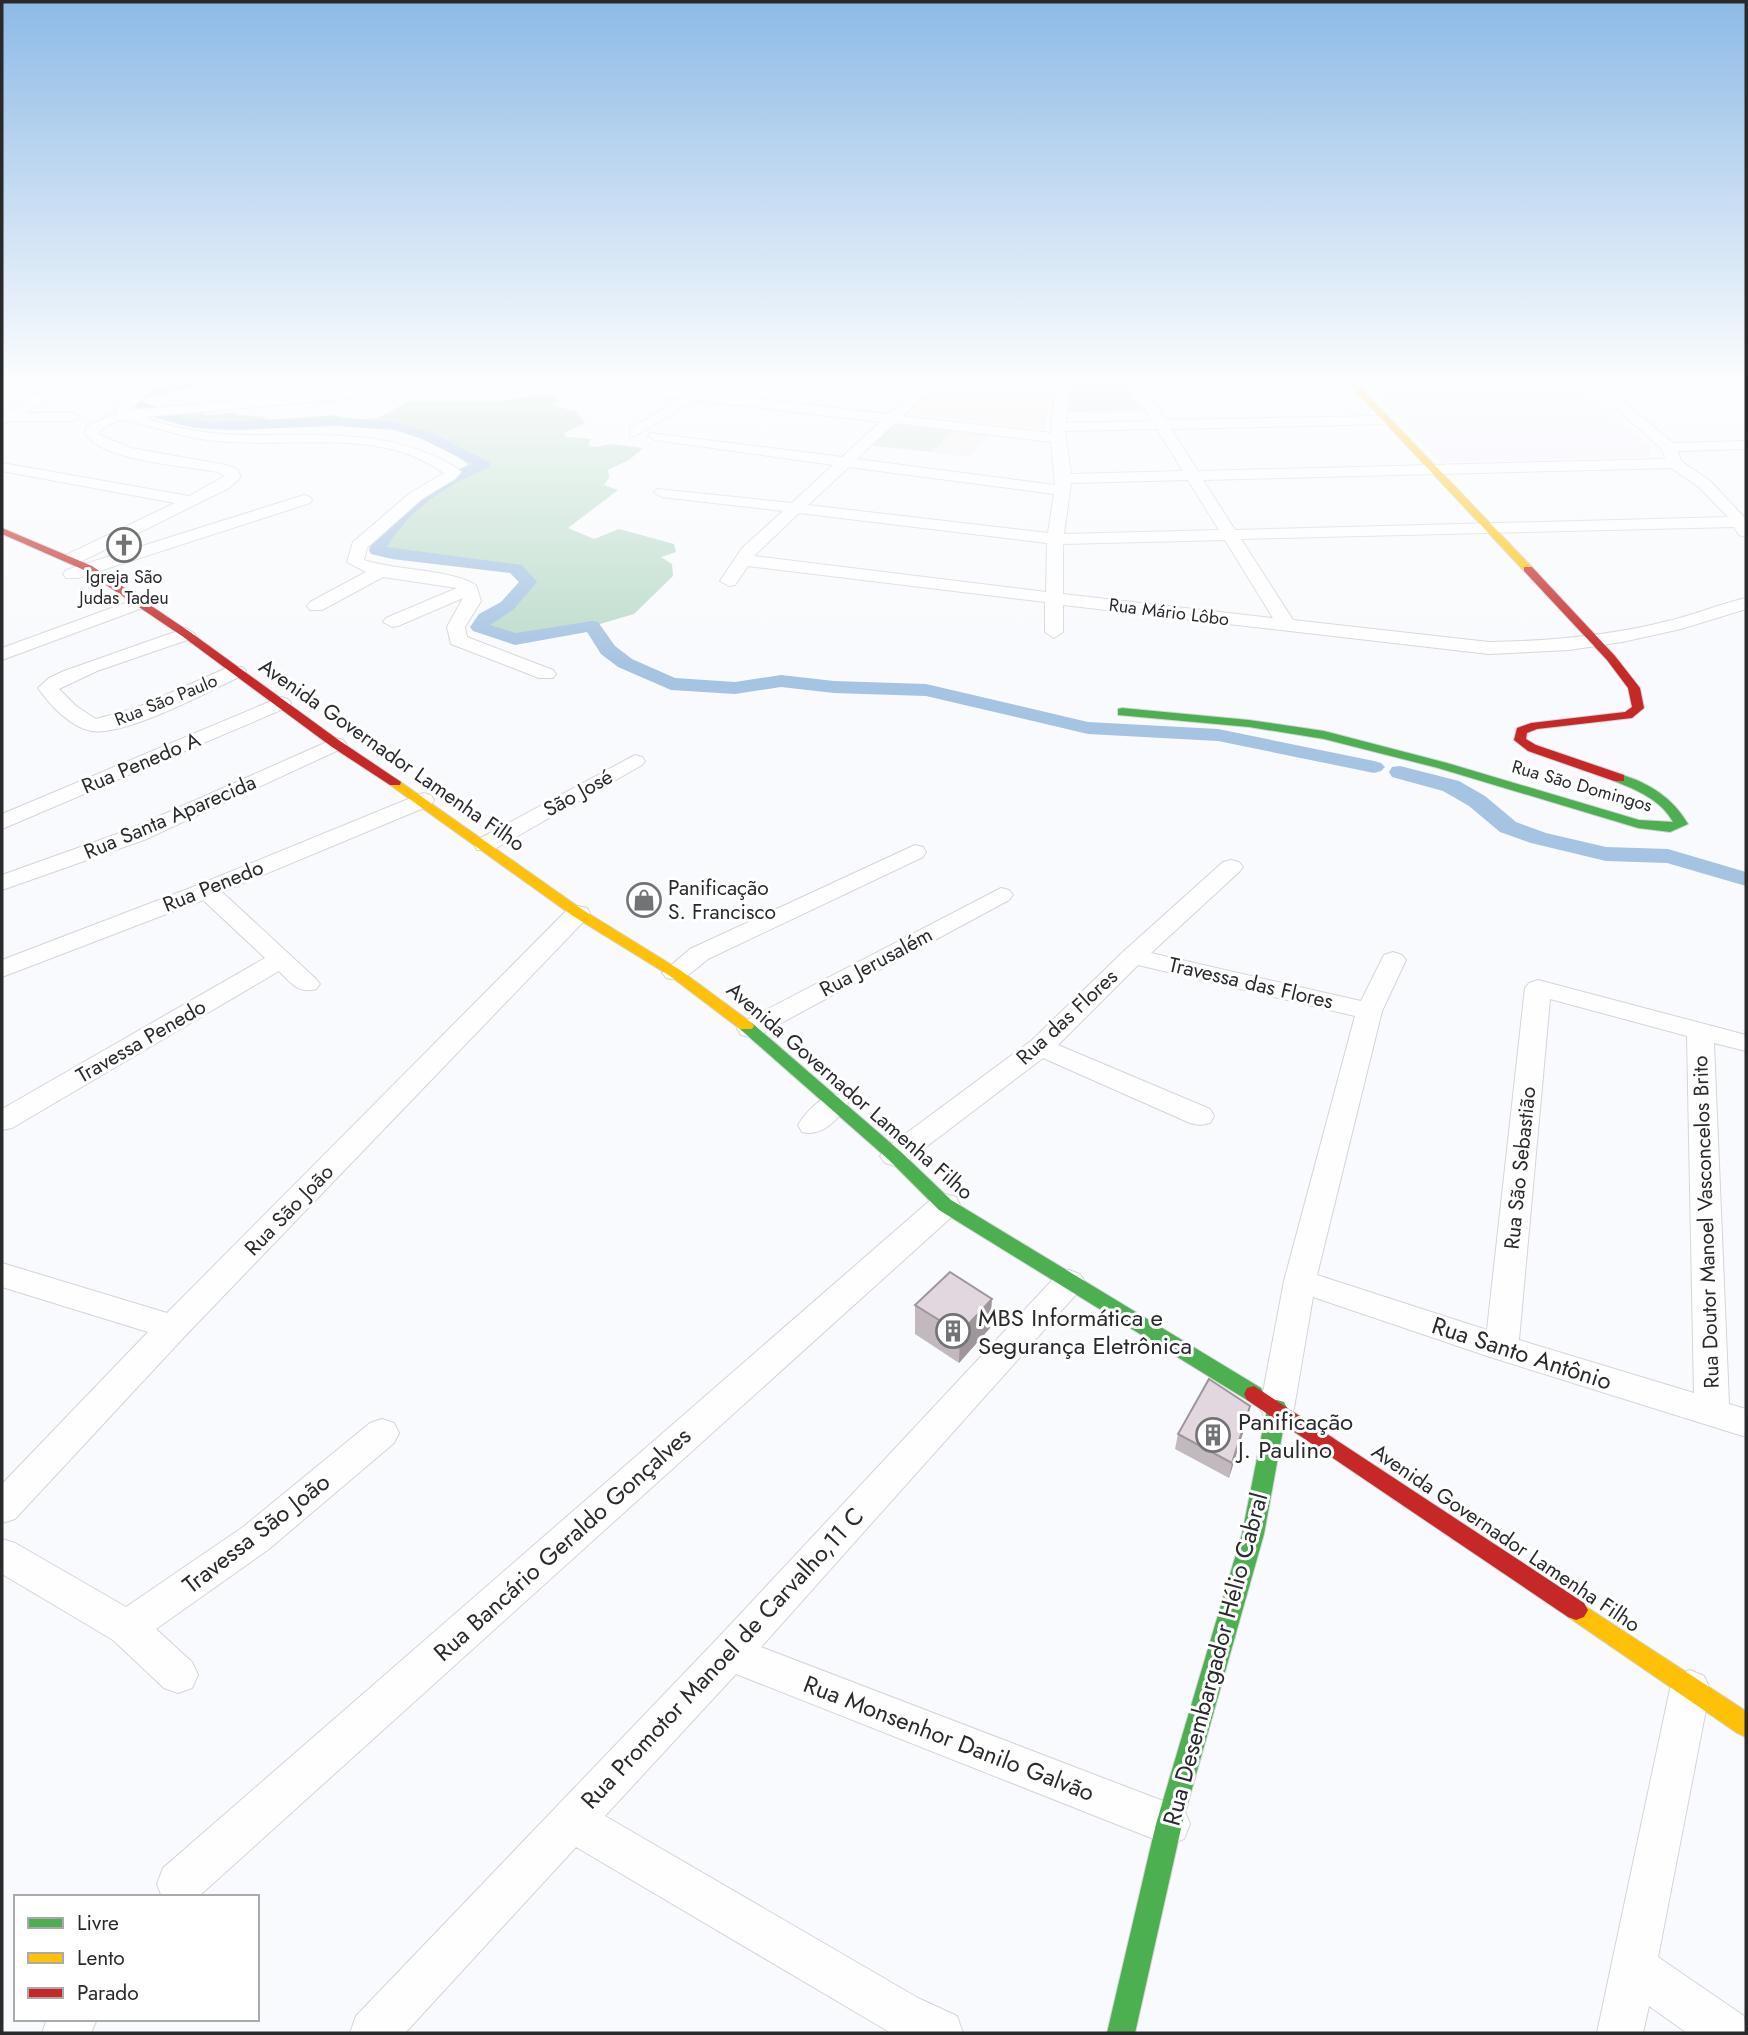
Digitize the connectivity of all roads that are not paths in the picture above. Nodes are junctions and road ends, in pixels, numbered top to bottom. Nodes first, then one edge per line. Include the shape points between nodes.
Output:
1 (63, 478) edge
2 (232, 478) edge
3 (447, 478) edge
4 (827, 478) edge
5 (999, 478) edge
6 (1062, 478) edge
7 (1165, 478) edge
8 (1194, 478) edge
9 (1441, 478) edge
10 (1695, 478) edge
11 (1718, 478) edge
12 (1063, 485) junction
13 (1731, 487) dead end
14 (662, 492) dead end
15 (304, 500) dead end
16 (192, 501) junction
17 (795, 509) junction
18 (1743, 528) edge
19 (1490, 529) junction
20 (2, 531) edge
21 (1229, 534) junction
22 (1055, 539) junction
23 (743, 560) junction
24 (69, 567) junction
25 (88, 569) junction
26 (380, 571) junction
27 (729, 581) dead end
28 (470, 589) junction
29 (1056, 599) junction
30 (139, 603) junction
31 (1746, 603) edge
32 (316, 606) dead end
33 (392, 622) dead end
34 (1287, 625) junction
35 (1055, 632) dead end
36 (186, 634) junction
37 (1596, 642) junction
38 (2, 654) edge
39 (236, 671) junction
40 (546, 674) dead end
41 (281, 703) junction
42 (1122, 712) dead end
43 (336, 744) junction
44 (635, 761) dead end
45 (423, 800) junction
46 (2, 822) edge
47 (485, 845) junction
48 (915, 852) dead end
49 (1231, 867) dead end
50 (2, 883) edge
51 (206, 890) junction
52 (1002, 895) dead end
53 (578, 913) junction
54 (1133, 956) junction
55 (280, 960) junction
56 (1393, 960) dead end
57 (2, 969) edge
58 (675, 973) junction
59 (307, 984) dead end
60 (1369, 1011) junction
61 (750, 1029) junction
62 (1700, 1031) junction
63 (1746, 1043) edge
64 (1040, 1047) junction
65 (834, 1103) junction
66 (1200, 1116) dead end
67 (2, 1121) edge
68 (812, 1125) dead end
69 (895, 1156) junction
70 (945, 1205) junction
71 (2, 1275) edge
72 (1300, 1281) junction
73 (1069, 1282) junction
74 (173, 1328) junction
75 (1503, 1348) junction
76 (1278, 1408) junction
77 (1712, 1413) junction
78 (1746, 1423) edge
79 (382, 1433) dead end
80 (2, 1508) edge
81 (2, 1555) edge
82 (127, 1628) junction
83 (730, 1653) junction
84 (178, 1675) dead end
85 (1690, 1689) junction
86 (1746, 1726) edge
87 (571, 1820) junction
88 (1169, 1824) junction
89 (179, 1884) dead end
90 (1634, 1968) junction
91 (912, 2027) edge
92 (373, 2033) edge
93 (1121, 2033) edge
94 (1620, 2033) edge
95 (1727, 2033) edge

1 - 16 street
2 - 16 street
3 - 26 street via 416,496 359,546 355,562
4 - 17 street
5 - 12 street
6 - 12 street
7 - 12 street
8 - 21 street
9 - 19 street
10 - 18 street
11 - 13 street
12 - 22 street
14 - 17 street
15 - 25 street
16 - 24 street
17 - 22 street
17 - 23 street
18 - 19 street
19 - 21 street
19 - 37 street
20 - 24 street
21 - 22 street
21 - 34 street
22 - 29 street
23 - 27 street
23 - 29 street, Rua Mário Lôbo
24 - 25 street
25 - 30 street, Avenida Governador Lamenha Filho
26 - 28 street via 423,576
26 - 32 street
28 - 33 street
28 - 40 street via 472,601 456,627 458,640
29 - 34 street, Rua Mário Lôbo
29 - 35 street
30 - 36 street, Avenida Governador Lamenha Filho
30 - 38 street
31 - 37 street, Rua Mário Lôbo via 1676,625
34 - 37 street, Rua Mário Lôbo via 1489,648
36 - 39 street, Avenida Governador Lamenha Filho
36 - 39 street, Rua São Paulo via 48,688 85,721 100,725
37 - 42 street, Rua São Domingos via 1634,688 1638,708 1619,718 1535,726 1521,732 1520,740 1650,792 1678,813 1681,824 1677,827 1629,822 1322,734
39 - 41 street, Avenida Governador Lamenha Filho
41 - 43 street, Avenida Governador Lamenha Filho
41 - 46 street, Rua Penedo A
43 - 45 street, Avenida Governador Lamenha Filho
43 - 50 street, Rua Santa Aparecida via 136,835
44 - 47 street, São José
45 - 47 street, Avenida Governador Lamenha Filho
45 - 51 street, Rua Penedo
47 - 53 street, Avenida Governador Lamenha Filho
48 - 58 street via 699,954
49 - 54 street, Rua das Flores
51 - 55 street
51 - 57 street, Rua Penedo
52 - 61 street, Rua Jerusalém
53 - 58 street, Avenida Governador Lamenha Filho
53 - 74 street, Rua São João
54 - 60 street, Travessa das Flores
54 - 64 street, Rua das Flores
55 - 59 street
55 - 67 street, Travessa Penedo
56 - 60 street, Rua Desembargador Hélio Cabral
58 - 61 street, Avenida Governador Lamenha Filho
60 - 72 street, Rua Desembargador Hélio Cabral
61 - 65 street, Avenida Governador Lamenha Filho
62 - 63 street
62 - 75 street, Rua São Sebastião via 1538,988
62 - 77 street, Rua Doutor Manoel Vasconcelos Brito
64 - 66 street
64 - 69 street, Rua das Flores
65 - 68 street
65 - 69 street, Avenida Governador Lamenha Filho
69 - 70 street, Avenida Governador Lamenha Filho
70 - 73 street, Avenida Governador Lamenha Filho
70 - 89 street, Rua Bancário Geraldo Gonçalves
71 - 74 street
72 - 75 street, Rua Santo Antônio
72 - 76 street, Rua Desembargador Hélio Cabral
73 - 76 street, Avenida Governador Lamenha Filho
73 - 83 street, Rua Promotor Manoel de Carvalho,11 C
74 - 80 street, Rua São João
75 - 77 street, Rua Santo Antônio
76 - 85 street, Avenida Governador Lamenha Filho
76 - 88 street, Rua Desembargador Hélio Cabral via 1253,1534
77 - 78 street, Rua Santo Antônio
79 - 82 street, Travessa São João via 256,1538
81 - 82 street
82 - 84 street
83 - 87 street, Rua Promotor Manoel de Carvalho,11 C
83 - 88 street, Rua Monsenhor Danilo Galvão
85 - 86 street, Avenida Governador Lamenha Filho
85 - 90 street
87 - 91 street
87 - 92 street, Rua Promotor Manoel de Carvalho,11 C
88 - 93 street, Rua Desembargador Hélio Cabral
90 - 94 street
90 - 95 street

